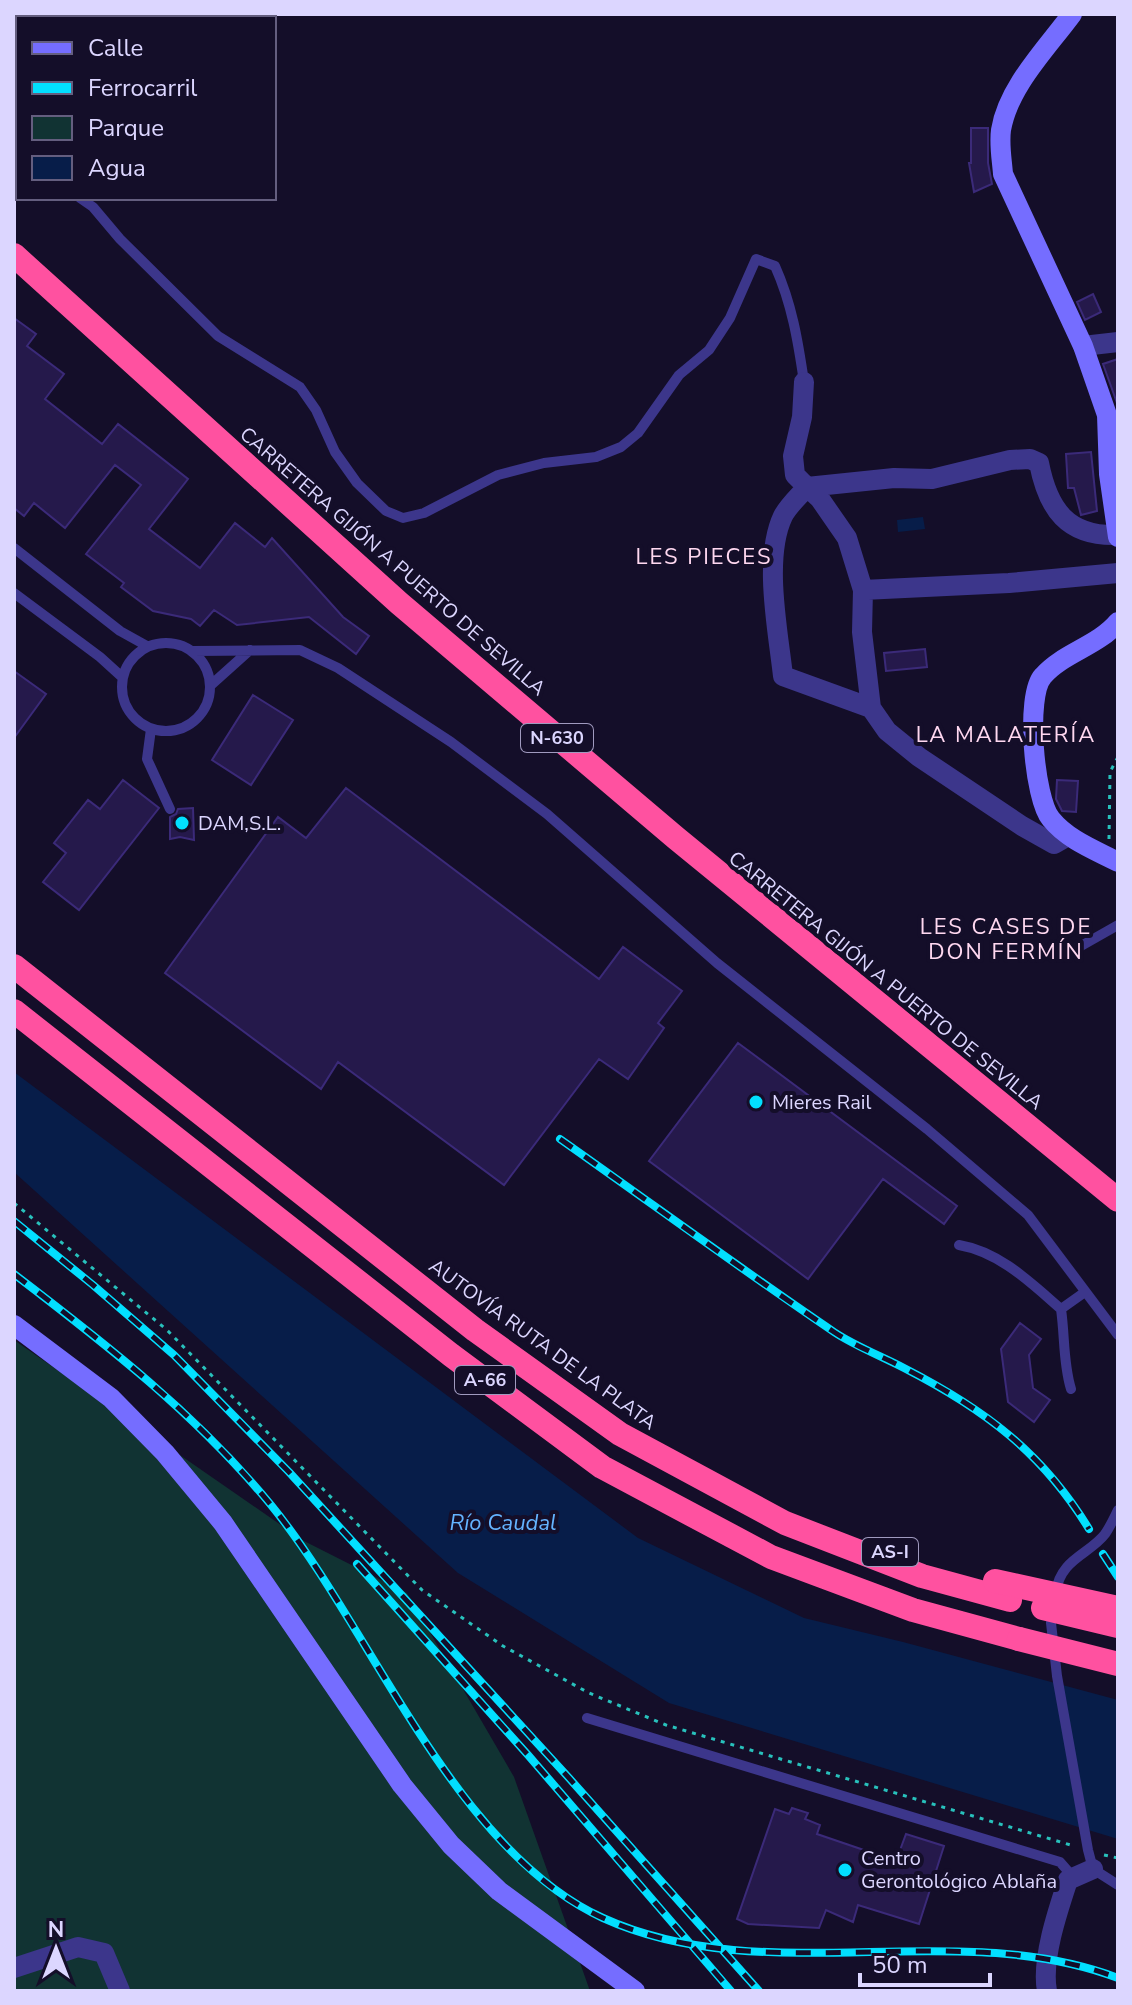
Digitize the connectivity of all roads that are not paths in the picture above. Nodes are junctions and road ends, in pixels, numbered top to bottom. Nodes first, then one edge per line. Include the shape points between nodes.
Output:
1 (1072, 14) edge
2 (83, 200) edge
3 (14, 255) edge
4 (1118, 342) edge
5 (1083, 346) junction
6 (804, 382) joint
7 (1112, 414) edge
8 (807, 487) junction
9 (1118, 536) edge
10 (14, 548) edge
11 (1118, 573) edge
12 (863, 590) junction
13 (14, 593) edge
14 (1118, 622) edge
15 (147, 646) junction
16 (250, 650) junction
17 (193, 651) junction
18 (122, 677) junction
19 (211, 685) junction
20 (871, 708) junction
21 (151, 729) junction
22 (170, 809) dead end
23 (1068, 836) junction
24 (1118, 862) edge
25 (1118, 925) edge
26 (1062, 953) dead end
27 (14, 966) edge
28 (14, 1011) edge
29 (1118, 1200) edge
30 (959, 1245) dead end
31 (1085, 1292) junction
32 (1061, 1309) junction
33 (14, 1325) edge
34 (1118, 1335) edge
35 (1071, 1389) dead end
36 (1118, 1510) edge
37 (785, 1523) junction
38 (1118, 1608) edge
39 (1118, 1626) edge
40 (1118, 1664) edge
41 (587, 1718) dead end
42 (1091, 1860) junction
43 (1074, 1878) junction
44 (1118, 1885) edge
45 (14, 1968) edge
46 (120, 1991) edge
47 (635, 1991) edge
48 (1047, 1991) edge

1 - 5 street via 1010,105 1001,151 1003,174
2 - 6 lane via 218,336 300,387 357,483 386,511 403,518 424,513 498,475 596,457 621,447 638,433 679,375 709,350 756,259 775,266 782,282 797,330
3 - 29 highway, CARRETERA GIJÓN A PUERTO DE SEVILLA / N-630 via 399,603
4 - 5 street
5 - 7 street
6 - 8 street via 793,456 795,475
7 - 9 street via 1109,474
8 - 9 street via 932,479 1030,459 1039,463 1046,495 1058,514 1075,527
8 - 12 street via 847,538
8 - 20 street via 784,514 774,542 783,676
10 - 15 lane
11 - 12 street
12 - 20 street
13 - 18 lane
14 - 23 street via 1053,667 1035,688 1038,787 1049,817
15 - 17 lane via 165,642
15 - 18 lane via 132,657
16 - 17 lane
16 - 19 lane
16 - 31 lane via 300,650 338,668 451,742 547,814 717,963 1028,1215
17 - 19 lane via 207,668
18 - 21 lane via 125,706
19 - 21 lane via 199,717 168,732
20 - 23 street via 887,731 919,757 1022,826 1054,844
21 - 22 lane via 147,759
23 - 24 street
25 - 26 lane
27 - 37 highway, AUTOVÍA RUTA DE LA PLATA / A-66 via 475,1330 620,1434
28 - 40 highway, A-66, bridge via 451,1355 602,1467 771,1557 913,1610
30 - 32 lane via 1018,1271
31 - 32 lane
31 - 34 lane
32 - 35 lane via 1064,1367
33 - 47 street via 111,1398 165,1453 223,1523 402,1785 451,1845 499,1891
36 - 42 lane via 1104,1536 1075,1556 1057,1583 1051,1623
37 - 38 highway, AS-I, bridge via 995,1581
37 - 39 highway, AUTOVÍA RUTA DE LA PLATA / A-66, bridge via 922,1576
41 - 43 lane via 1060,1862
42 - 43 street
42 - 44 lane
43 - 48 street via 1068,1880 1058,1913
45 - 46 street via 78,1947 104,1953

